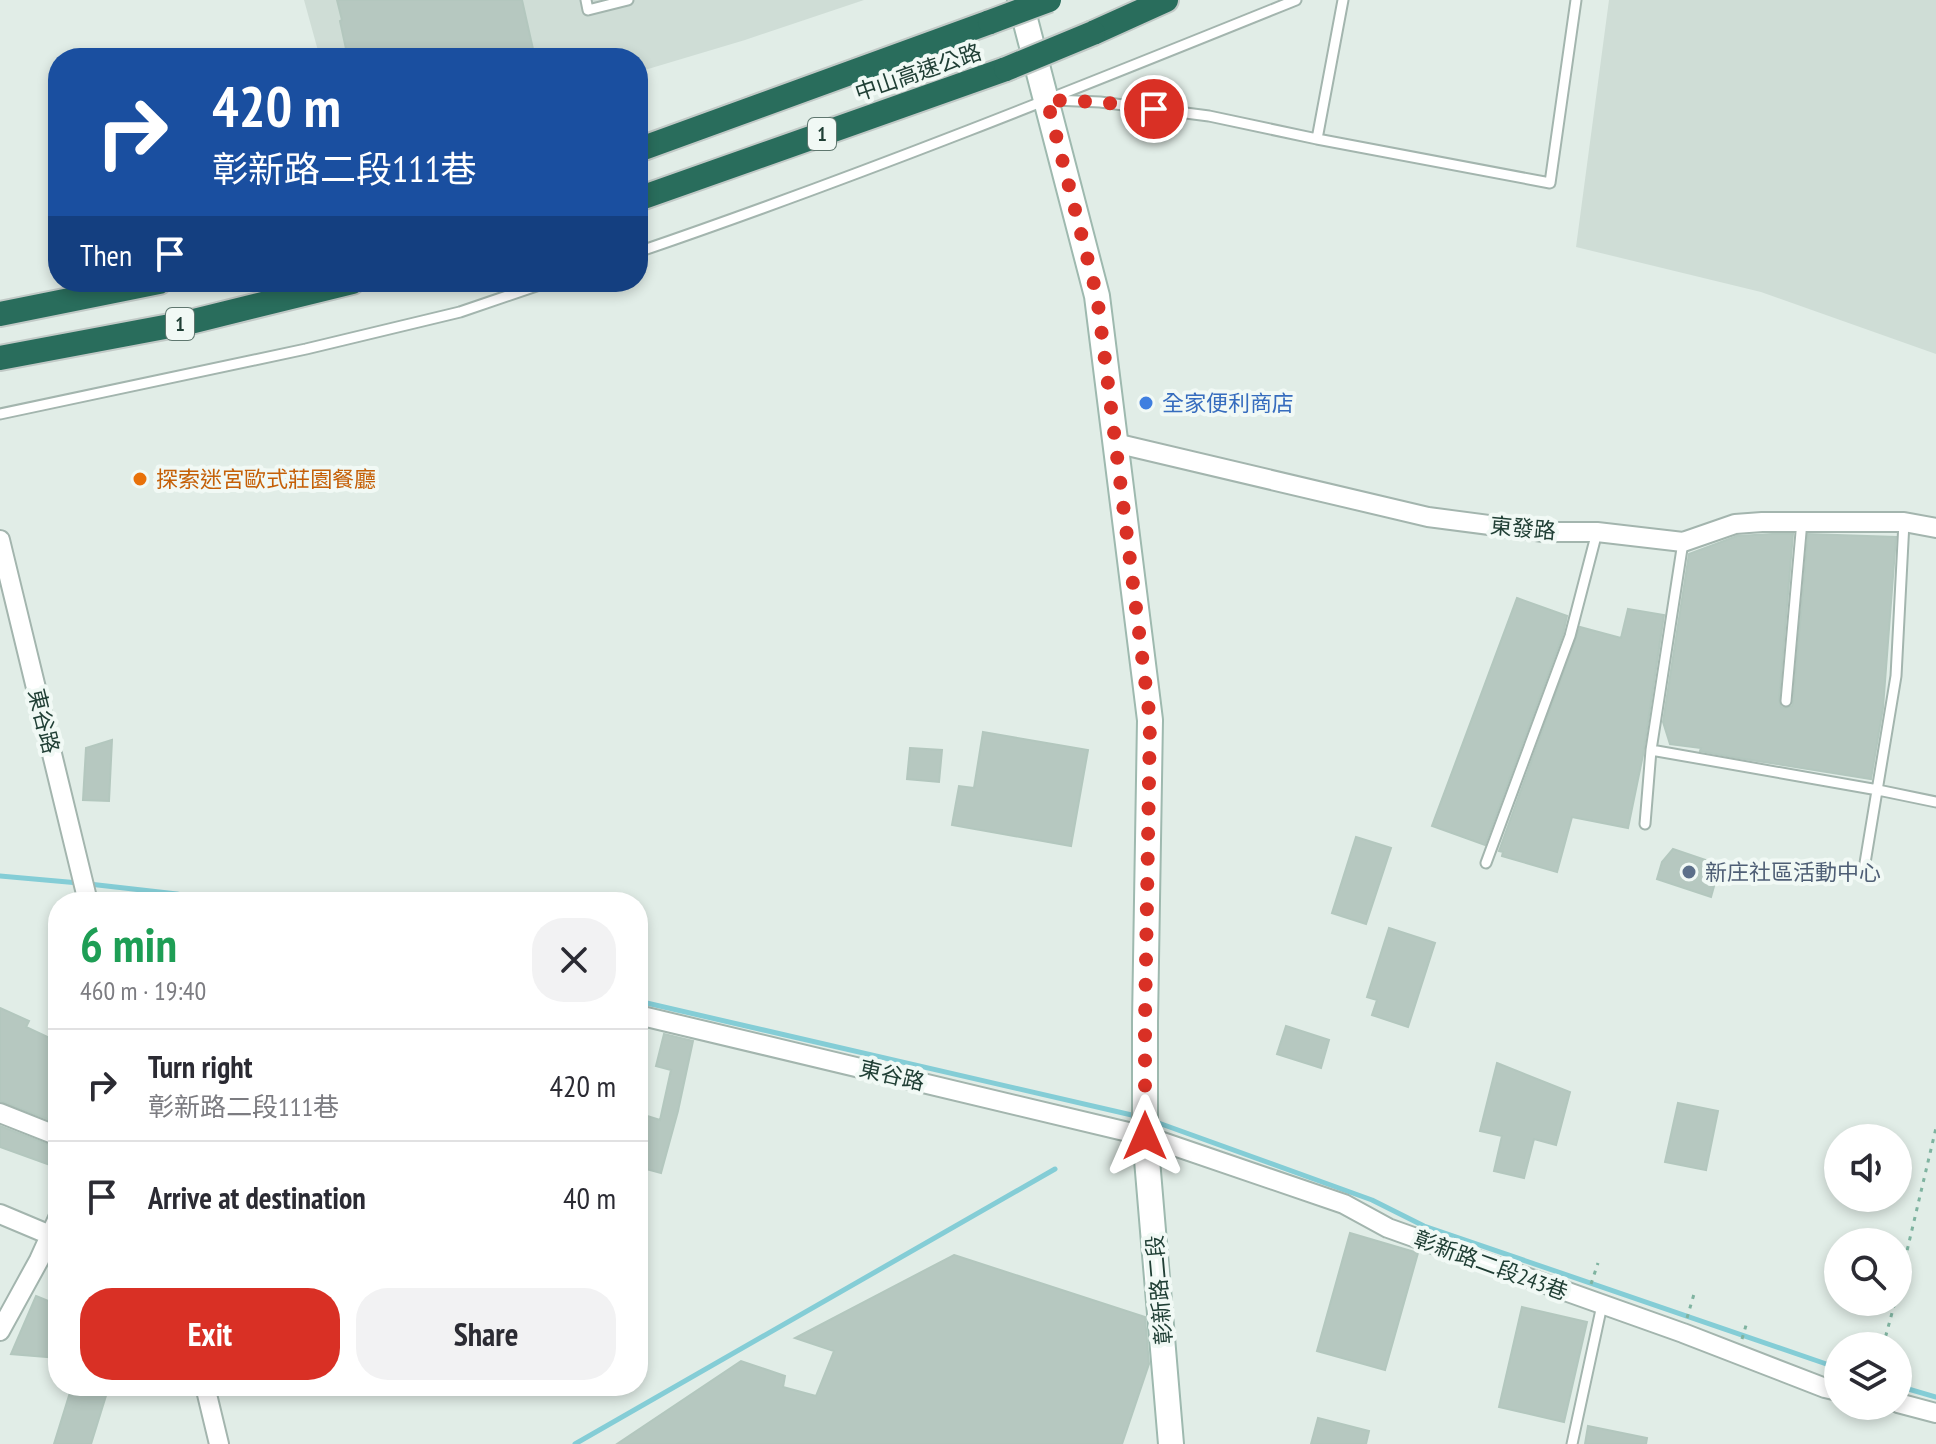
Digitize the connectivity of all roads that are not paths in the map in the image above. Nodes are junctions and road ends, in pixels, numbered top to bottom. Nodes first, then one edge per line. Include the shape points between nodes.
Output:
1 (586, 0) edge
2 (628, 0) edge
3 (1020, 0) edge
4 (1049, 0) edge
5 (1166, 0) edge
6 (1296, 0) edge
7 (1343, 0) edge
8 (1576, 0) edge
9 (1047, 100) junction
10 (1317, 139) junction
11 (648, 146) edge
12 (648, 195) edge
13 (648, 249) edge
14 (109, 292) edge
15 (312, 292) edge
16 (519, 292) edge
17 (0, 314) edge
18 (3, 358) edge
19 (0, 414) edge
20 (1115, 443) junction
21 (1802, 521) junction
22 (1904, 522) junction
23 (1936, 528) edge
24 (1597, 532) junction
25 (0, 540) edge
26 (1683, 542) junction
27 (1786, 701) dead end
28 (1651, 750) junction
29 (1878, 790) junction
30 (1936, 802) edge
31 (1645, 824) dead end
32 (1486, 863) dead end
33 (1864, 869) dead end
34 (86, 892) edge
35 (648, 1017) edge
36 (0, 1113) edge
37 (1146, 1125) junction
38 (48, 1132) edge
39 (0, 1214) edge
40 (48, 1226) edge
41 (48, 1239) edge
42 (1602, 1305) junction
43 (0, 1331) edge
44 (1824, 1388) edge
45 (207, 1396) edge
46 (1912, 1407) edge
47 (1936, 1413) edge
48 (219, 1444) edge
49 (1171, 1444) edge
50 (1572, 1444) edge

1 - 2 lane via 588,10
3 - 9 street, 彰新路二段
4 - 11 highway, 中山高速公路 / 1, bridge
5 - 12 highway, 中山高速公路 / 1, bridge via 1006,69
6 - 9 lane
7 - 10 lane
8 - 10 lane via 1550,183
9 - 10 lane via 1209,116
9 - 13 lane
9 - 20 street, 彰新路二段 via 1097,296
14 - 17 highway, 1
15 - 18 highway, 1 via 186,323
16 - 19 lane via 367,335
20 - 24 street, 東發路 via 1428,517 1543,532
20 - 37 street, 彰新路二段 via 1150,720
21 - 22 street, 東發路
21 - 26 street, 東發路 via 1735,524
21 - 27 lane
22 - 23 street, 東發路
22 - 29 lane via 1896,676
24 - 26 street, 東發路
24 - 32 lane via 1570,636
25 - 34 street, 東谷路
26 - 28 lane
28 - 29 lane
28 - 31 lane
29 - 30 lane
29 - 33 lane
35 - 37 street, 東谷路
36 - 38 street
37 - 42 street, 彰新路二段243巷 via 1344,1204 1388,1228
37 - 49 street, 彰新路二段
39 - 40 street
41 - 43 street
42 - 44 street, 彰新路二段243巷
42 - 50 lane
45 - 48 street
46 - 47 street

